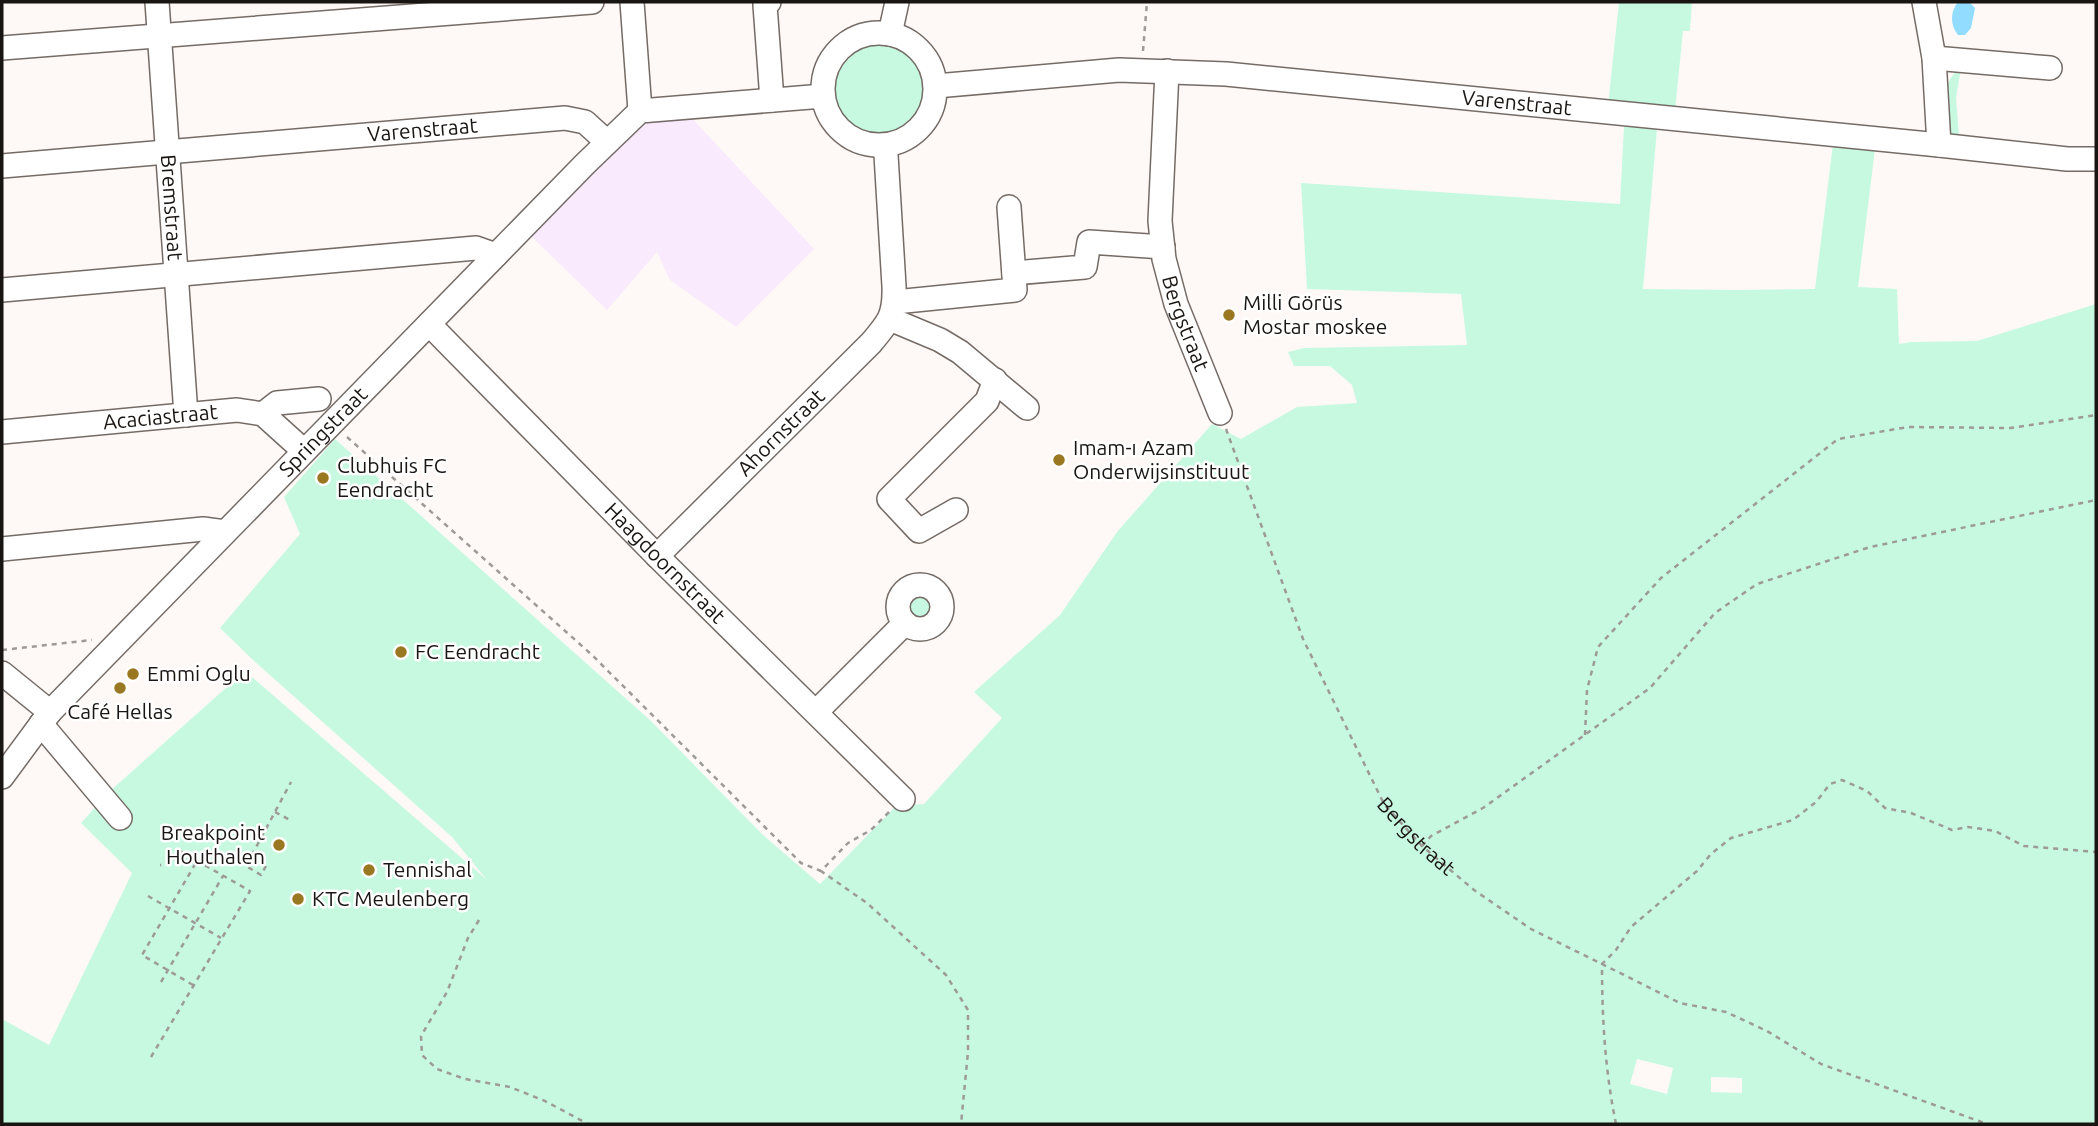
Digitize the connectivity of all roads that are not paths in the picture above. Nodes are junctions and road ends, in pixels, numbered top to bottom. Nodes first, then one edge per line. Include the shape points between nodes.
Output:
1 (157, 2) edge
2 (592, 2) edge
3 (632, 2) edge
4 (769, 2) edge
5 (897, 2) edge
6 (1924, 2) edge
7 (890, 34) junction
8 (161, 37) junction
9 (2, 48) edge
10 (1934, 58) junction
11 (2050, 68) dead end
12 (1167, 72) junction
13 (936, 86) junction
14 (823, 96) junction
15 (772, 100) junction
16 (640, 111) junction
17 (607, 142) junction
18 (1939, 145) junction
19 (883, 146) junction
20 (168, 151) junction
21 (2096, 159) edge
22 (2, 166) edge
23 (1009, 206) dead end
24 (1163, 247) junction
25 (496, 255) junction
26 (1013, 273) junction
27 (177, 274) junction
28 (2, 290) edge
29 (892, 310) junction
30 (429, 324) junction
31 (995, 380) junction
32 (319, 399) dead end
33 (1027, 408) dead end
34 (1220, 413) road end
35 (263, 414) junction
36 (186, 415) junction
37 (2, 432) edge
38 (304, 451) junction
39 (956, 510) dead end
40 (225, 532) junction
41 (2, 549) edge
42 (657, 556) junction
43 (905, 623) dead end
44 (2, 673) edge
45 (816, 712) junction
46 (46, 718) junction
47 (2, 777) edge
48 (902, 799) road end
49 (120, 818) dead end

1 - 8 street, Bremstraat
2 - 8 street
3 - 16 street
4 - 15 street via 765,5
5 - 7 street
6 - 10 street
7 - 13 street via 907,40 926,57
7 - 14 street via 864,35 839,48 826,69
8 - 9 street
8 - 20 street, Bremstraat
10 - 11 street
10 - 18 street
12 - 13 street, Varenstraat via 1119,70
12 - 18 street, Varenstraat via 1226,74
12 - 24 street, Bergstraat via 1160,221
13 - 19 street via 931,116 922,127 904,140
14 - 15 street
14 - 19 street via 837,127 850,138
15 - 16 street
16 - 17 street
17 - 20 street, Varenstraat via 585,122 565,118
17 - 25 street, Springstraat
18 - 21 street, Varenstraat
19 - 29 street
20 - 22 street, Varenstraat
20 - 27 street, Bremstraat
23 - 26 street
24 - 26 street, Bergstraat via 1089,242 1085,267
24 - 34 street, Bergstraat via 1176,304
25 - 27 street via 476,248
25 - 30 street, Springstraat
26 - 29 street via 1015,290
27 - 28 street
27 - 36 street, Bremstraat
29 - 31 street
29 - 42 street, Ahornstraat via 871,343
30 - 38 street, Springstraat
30 - 42 street, Haagdoornstraat
31 - 33 street
31 - 39 street via 987,401 889,499 919,531
32 - 35 street via 277,402
35 - 36 street, Acaciastraat
35 - 38 street
36 - 37 street, Acaciastraat
38 - 40 street, Springstraat
40 - 41 street via 203,529
40 - 46 street, Springstraat
42 - 45 street, Haagdoornstraat
43 - 45 street
44 - 46 street
45 - 48 street, Haagdoornstraat
46 - 47 street, Springstraat
46 - 49 street

